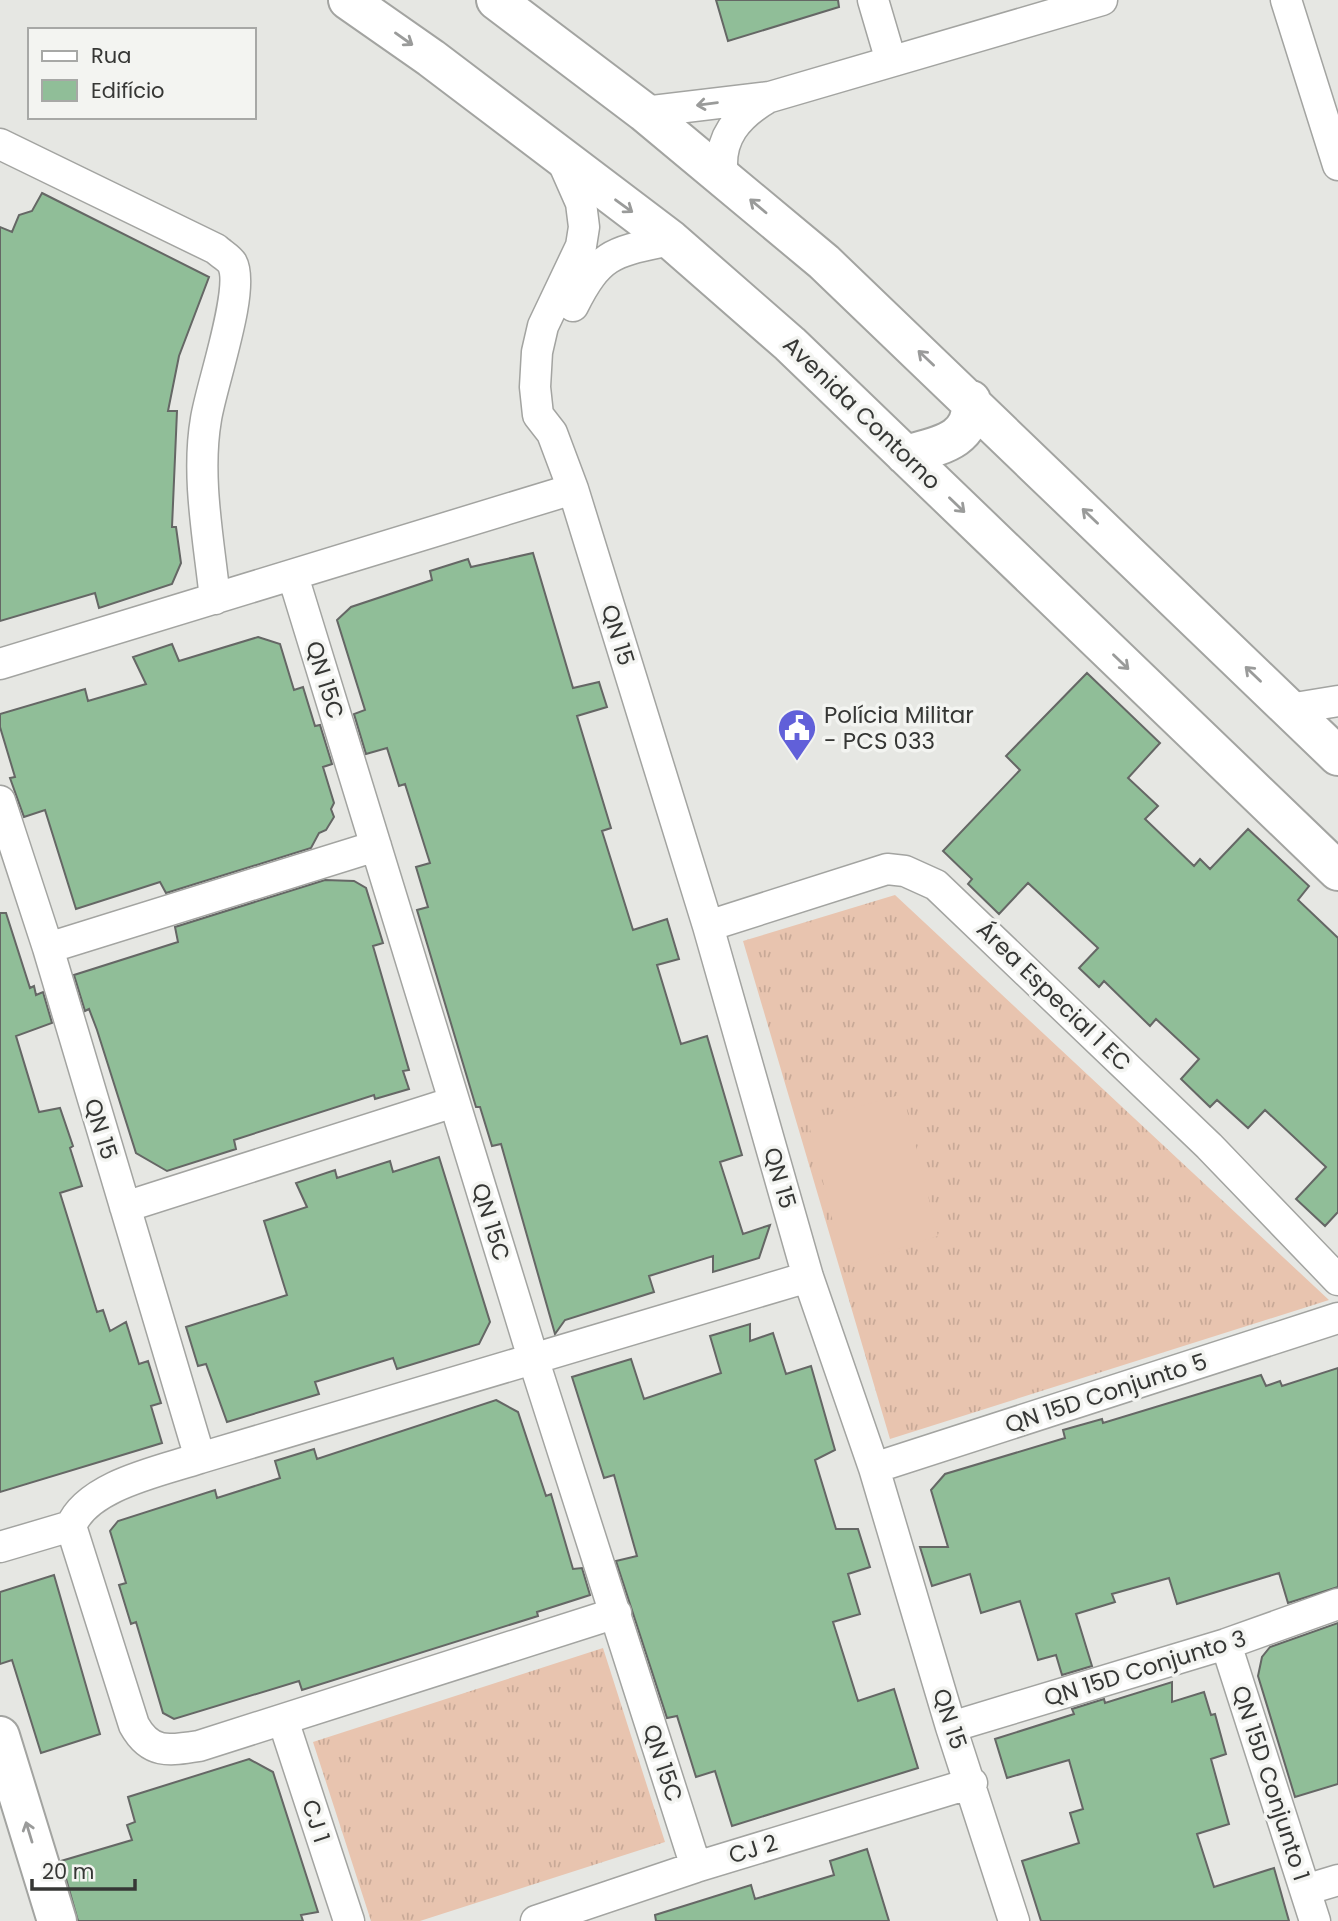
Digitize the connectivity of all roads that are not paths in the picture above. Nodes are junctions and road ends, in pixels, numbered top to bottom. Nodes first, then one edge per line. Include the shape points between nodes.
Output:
1 (348, 0) edge
2 (496, 0) edge
3 (873, 0) edge
4 (1102, 0) edge
5 (1286, 0) edge
6 (891, 61) junction
7 (769, 97) junction
8 (644, 112) junction
9 (2, 151) edge
10 (562, 160) junction
11 (1338, 165) edge
12 (723, 176) junction
13 (671, 240) junction
14 (971, 400) junction
15 (552, 433) junction
16 (905, 455) junction
17 (573, 489) junction
18 (293, 576) junction
19 (215, 599) junction
20 (0, 664) edge
21 (1338, 701) edge
22 (1289, 709) junction
23 (1338, 756) edge
24 (0, 801) edge
25 (376, 846) junction
26 (1338, 871) edge
27 (708, 926) junction
28 (48, 948) junction
29 (454, 1102) junction
30 (125, 1207) junction
31 (808, 1278) junction
32 (1338, 1280) edge
33 (1338, 1318) edge
34 (533, 1358) junction
35 (200, 1458) junction
36 (874, 1468) junction
37 (71, 1526) junction
38 (0, 1547) edge
39 (1338, 1604) edge
40 (616, 1614) junction
41 (1226, 1644) junction
42 (284, 1720) junction
43 (951, 1727) junction
44 (0, 1736) edge
45 (972, 1783) junction
46 (696, 1867) junction
47 (1338, 1880) edge
48 (1305, 1890) junction
49 (57, 1921) edge
50 (349, 1921) edge
51 (536, 1921) edge
52 (1014, 1921) edge
53 (1315, 1921) edge

1 -> 10 main road, Avenida Contorno
2 - 8 main road
3 - 6 street
4 - 6 street
5 - 11 street
6 - 7 street
7 -> 8 street
7 - 12 street via 748,110 724,140
8 - 12 main road
9 - 19 street via 216,249 232,263 236,283 233,310 205,421 204,497
10 -> 13 main road, Avenida Contorno
10 - 15 street, QN 15 via 581,203 584,227 581,246 543,326 537,352 538,415
14 -> 12 main road via 824,261
13 - 15 street, QN 15 via 607,256 586,280 564,324
13 - 16 main road, Avenida Contorno via 790,344
14 - 16 main road via 972,415 959,436
22 -> 14 main road
15 - 17 street, QN 15
16 -> 26 main road, Avenida Contorno
17 - 18 street
17 - 27 street, QN 15
18 - 19 street
18 - 25 street, QN 15C
19 - 20 street
21 - 22 street
22 - 23 main road
24 - 28 street, QN 15
25 - 28 street
25 - 29 street, QN 15C
27 - 31 street, QN 15
27 - 32 street, Área Especial 1 EC via 887,869 936,884 1209,1146
28 - 30 street, QN 15
29 - 30 street
29 - 34 street, QN 15C
30 - 35 street, QN 15
31 - 34 street
31 - 36 street, QN 15
33 - 36 street, QN 15D Conjunto 5
34 - 35 street
34 - 40 street, QN 15C
35 - 37 street via 106,1490 78,1511
36 - 43 street, QN 15
37 - 38 street
37 - 42 street via 142,1740 156,1748 176,1749
39 - 41 street, QN 15D Conjunto 3
40 - 42 street
40 - 46 street, QN 15C
41 - 43 street, QN 15D Conjunto 3
41 - 48 street, QN 15D Conjunto 1
42 - 50 street, CJ 1
43 - 45 street, QN 15
49 -> 44 main road
45 - 46 street, CJ 2
45 - 52 street, QN 15
46 - 51 street, CJ 2
47 - 48 street
48 - 53 street, QN 15D Conjunto 1

